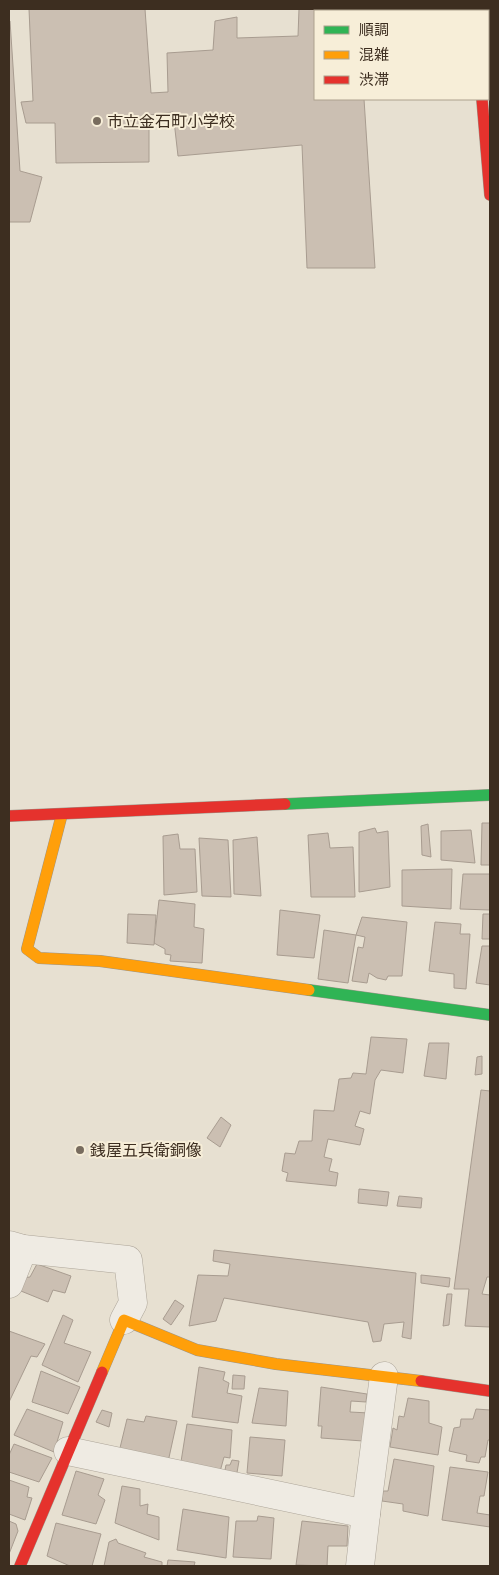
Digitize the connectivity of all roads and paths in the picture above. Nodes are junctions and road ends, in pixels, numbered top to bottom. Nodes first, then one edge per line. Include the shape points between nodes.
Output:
1 (482, 100) edge
2 (490, 195) edge
3 (490, 795) edge
4 (62, 814) junction
5 (9, 816) edge
6 (490, 1015) edge
7 (16, 1247) edge
8 (9, 1284) edge
9 (124, 1320) junction
10 (384, 1376) junction
11 (490, 1391) edge
12 (68, 1451) junction
13 (366, 1514) junction
14 (20, 1566) edge
15 (360, 1566) edge

1 - 2 street
3 - 4 street
4 - 5 street
4 - 6 street via 27,949 40,958 100,961
7 - 8 street
7 - 9 street via 128,1260 133,1303
9 - 10 street via 197,1350 276,1364
9 - 12 street
10 - 11 street
10 - 13 street
12 - 13 street
12 - 14 street
13 - 15 street

